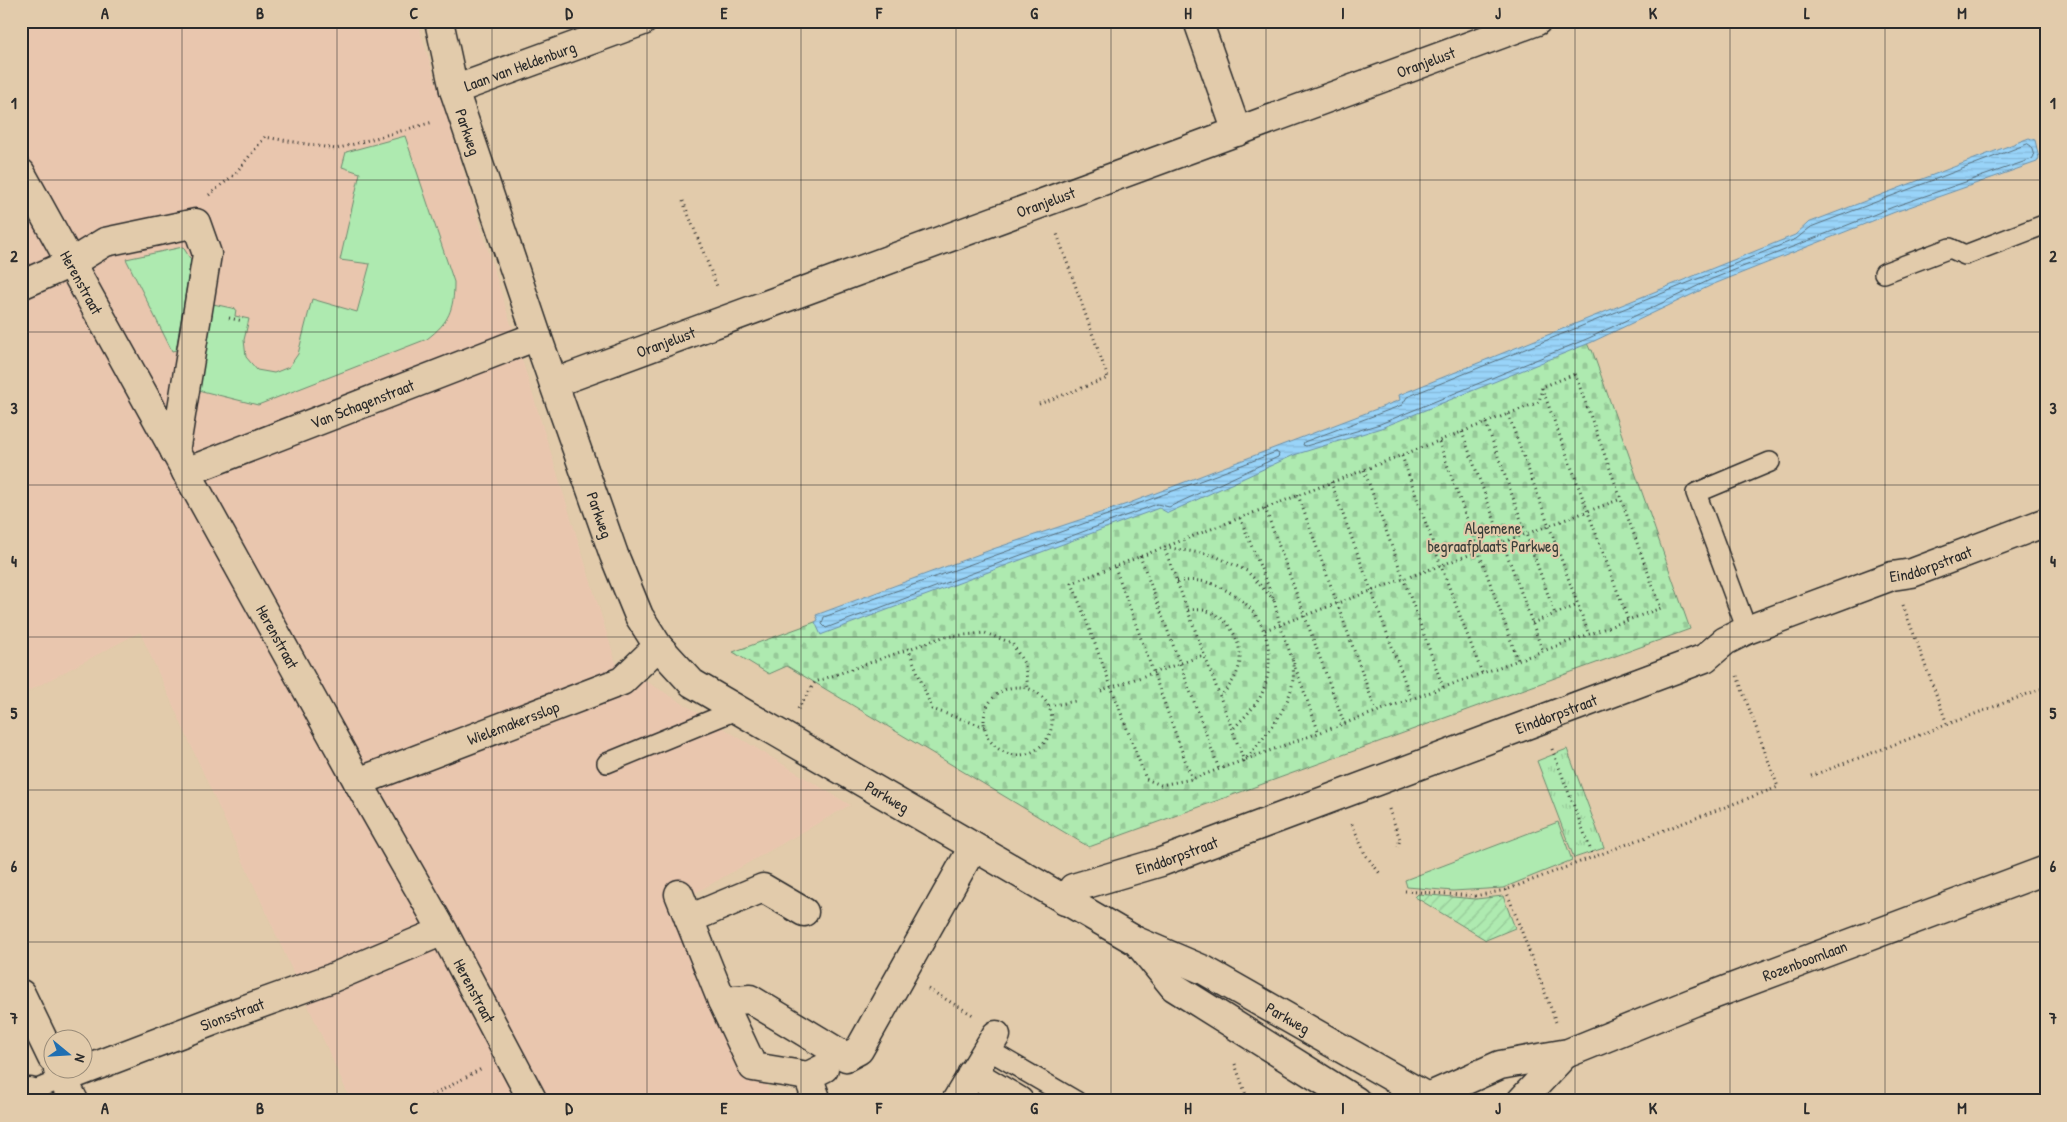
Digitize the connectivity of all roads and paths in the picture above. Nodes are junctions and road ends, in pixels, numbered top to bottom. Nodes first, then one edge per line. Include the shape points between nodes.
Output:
1 (439, 21) edge
2 (643, 21) edge
3 (1198, 21) edge
4 (1537, 21) edge
5 (454, 90) junction
6 (400, 131) dead end
7 (1238, 132) junction
8 (21, 173) edge
9 (683, 201) dead end
10 (1046, 202) junction
11 (196, 223) junction
12 (2046, 224) edge
13 (71, 263) junction
14 (1884, 273) dead end
15 (21, 285) edge
16 (729, 318) junction
17 (537, 336) junction
18 (554, 383) junction
19 (1542, 387) junction
20 (1039, 404) dead end
21 (1508, 414) junction
22 (1486, 423) junction
23 (1462, 432) junction
24 (1439, 442) junction
25 (1402, 456) junction
26 (181, 462) junction
27 (1770, 462) dead end
28 (1364, 470) junction
29 (1331, 482) junction
30 (1298, 495) junction
31 (1621, 499) junction
32 (1265, 508) junction
33 (1586, 512) junction
34 (1240, 518) junction
35 (2046, 522) edge
36 (1549, 525) junction
37 (1526, 534) junction
38 (1503, 542) junction
39 (1164, 547) junction
40 (1479, 552) junction
41 (1140, 556) junction
42 (1441, 566) junction
43 (1115, 567) junction
44 (1892, 576) junction
45 (1404, 579) junction
46 (1177, 581) junction
47 (1372, 591) junction
48 (1274, 600) junction
49 (1337, 603) junction
50 (1578, 605) junction
51 (1188, 610) junction
52 (1555, 614) junction
53 (1303, 616) junction
54 (1628, 620) junction
55 (1532, 624) junction
56 (1280, 625) junction
57 (1265, 630) junction
58 (1589, 635) junction
59 (1736, 636) junction
60 (658, 646) junction
61 (908, 648) junction
62 (1543, 652) junction
63 (1204, 655) junction
64 (1292, 656) junction
65 (1518, 660) junction
66 (1179, 664) junction
67 (1154, 673) junction
68 (1482, 673) junction
69 (1112, 687) junction
70 (1443, 687) junction
71 (2046, 687) edge
72 (1028, 688) junction
73 (1101, 691) dead end
74 (1220, 697) junction
75 (1411, 698) junction
76 (1075, 701) dead end
77 (1049, 706) junction
78 (736, 710) junction
79 (1376, 711) junction
80 (1542, 720) junction
81 (1344, 723) junction
82 (1947, 724) junction
83 (984, 728) junction
84 (1232, 730) junction
85 (1319, 733) junction
86 (784, 736) junction
87 (1244, 761) junction
88 (607, 763) dead end
89 (1219, 769) junction
90 (1811, 776) dead end
91 (1192, 779) junction
92 (358, 782) junction
93 (1338, 795) junction
94 (1400, 839) dead end
95 (973, 847) junction
96 (1398, 847) dead end
97 (1593, 856) junction
98 (2046, 870) edge
99 (1381, 875) dead end
100 (1506, 890) junction
101 (1405, 891) dead end
102 (679, 894) dead end
103 (1065, 901) junction
104 (804, 912) dead end
105 (689, 919) junction
106 (443, 931) junction
107 (1136, 941) junction
108 (899, 971) junction
109 (21, 994) edge
110 (722, 1001) junction
111 (42, 1037) edge
112 (991, 1042) junction
113 (1567, 1054) junction
114 (846, 1057) junction
115 (92, 1066) edge
116 (483, 1068) dead end
117 (972, 1073) junction
118 (56, 1080) edge
119 (812, 1089) edge
120 (27, 1096) edge
121 (1430, 1099) edge
122 (422, 1101) edge
123 (533, 1101) edge
124 (956, 1101) edge
125 (1019, 1101) edge
126 (1076, 1101) edge
127 (1356, 1101) edge
128 (1522, 1101) edge

1 - 5 street, Parkweg
2 - 5 street, Laan van Heldenburg
3 - 7 street
4 - 7 street, Oranjelust
5 - 17 street, Parkweg
6 - 11 path via 336,150 265,138 234,175 208,196
7 - 10 street, Oranjelust
8 - 13 street, Herenstraat
9 - 16 path
10 - 16 street, Oranjelust
10 - 20 path via 1108,378
11 - 13 street via 105,242
11 - 26 street via 207,254
12 - 14 lane via 1965,254 1950,248
13 - 15 street
13 - 26 street, Herenstraat
16 - 18 street, Oranjelust
17 - 18 street, Parkweg
17 - 26 street, Van Schagenstraat
18 - 60 street, Parkweg via 638,616
19 - 21 path via 1539,402
19 - 31 path via 1575,374
19 - 33 path
21 - 22 path
21 - 36 path
22 - 23 path
22 - 37 path
23 - 24 path
23 - 38 path
24 - 25 path
24 - 40 path
25 - 28 path
25 - 42 path
26 - 92 street, Herenstraat
27 - 59 lane via 1696,493
28 - 29 path
28 - 45 path
29 - 30 path
29 - 47 path
30 - 32 path
30 - 49 path
31 - 33 path
31 - 54 path via 1661,608
32 - 34 path
32 - 53 path
33 - 36 path
33 - 54 path
34 - 39 path
34 - 48 path
35 - 44 street, Einddorpstraat via 1912,573
36 - 37 path
36 - 50 path
37 - 38 path
37 - 52 path
38 - 40 path
38 - 55 path
39 - 41 path
39 - 46 path
39 - 48 path via 1213,555 1247,571
40 - 42 path
40 - 65 path
41 - 43 path
41 - 66 path
42 - 45 path
42 - 68 path
43 - 67 path
43 - 69 path via 1072,582
44 - 59 street, Einddorpstraat
44 - 82 path
45 - 47 path
45 - 70 path
46 - 51 path
46 - 57 path via 1201,581 1238,597 1257,615
47 - 49 path
47 - 75 path
48 - 56 path
49 - 53 path
49 - 79 path
50 - 52 path
50 - 58 path
51 - 63 path
51 - 74 path via 1208,611 1227,622 1236,637 1239,668 1231,685
52 - 55 path
53 - 56 path
53 - 81 path
54 - 58 path
55 - 62 path
56 - 57 path
56 - 64 path
57 - 84 path via 1269,649 1263,692
58 - 62 path
59 - 80 street, Einddorpstraat via 1704,658
59 - 97 path via 1778,787
60 - 78 street, Parkweg via 692,683
60 - 92 street, Wielemakersslop via 622,680
61 - 72 path via 943,637 985,633 1012,644 1024,665
61 - 83 path via 932,709
61 - 86 path via 814,682
62 - 65 path
63 - 66 path
63 - 74 path
64 - 85 path
64 - 87 path via 1294,680 1289,699
65 - 68 path
66 - 67 path
66 - 89 path
67 - 69 path
67 - 91 path
68 - 70 path
69 - 73 path
69 - 91 path via 1146,779 1161,785
70 - 75 path
71 - 82 path
72 - 77 path via 1044,698
72 - 83 path via 1005,689 996,696 988,705
74 - 84 path
75 - 79 path
76 - 77 path
77 - 83 path via 1052,729 1047,740 1029,754 1006,754 996,748
78 - 86 street, Parkweg
78 - 88 lane
79 - 81 path
80 - 93 street, Einddorpstraat
80 - 97 path
81 - 85 path
82 - 90 path
84 - 87 path
85 - 87 path
86 - 95 street, Parkweg
87 - 89 path
89 - 91 path
92 - 106 street, Herenstraat
93 - 99 path via 1365,854
93 - 103 street, Einddorpstraat via 1161,862 1073,888
94 - 96 path
95 - 103 street, Parkweg
95 - 108 street
97 - 100 path
98 - 113 street, Rozenboomlaan via 1694,1002
100 - 101 path via 1475,896
100 - 113 path
102 - 105 street
103 - 107 street, Parkweg
104 - 105 street via 763,888
105 - 110 street
106 - 115 street, Sionsstraat via 332,978
106 - 123 street, Herenstraat
107 - 121 street, Parkweg via 1204,970
107 - 127 street, Parkweg via 1174,987
108 - 112 path via 989,1024
108 - 114 street via 859,1050
109 - 111 street
110 - 114 street via 750,999
110 - 119 street via 753,1067
112 - 117 street
112 - 126 lane
113 - 121 street, Rozenboomlaan via 1500,1066
113 - 128 street, Rozenboomlaan
114 - 119 street
116 - 122 path
117 - 124 street
117 - 125 street
118 - 120 lane, Sionsstraat

